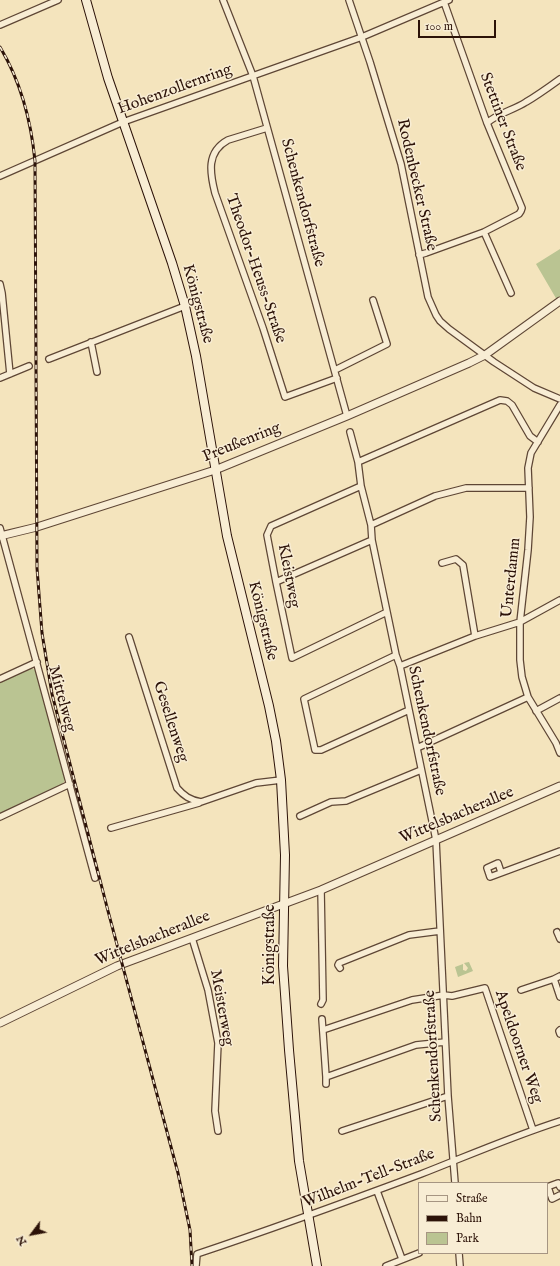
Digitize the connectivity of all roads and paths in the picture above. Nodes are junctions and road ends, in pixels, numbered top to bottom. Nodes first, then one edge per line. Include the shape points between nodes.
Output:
1 (58, 0) edge
2 (86, 0) edge
3 (223, 0) edge
4 (349, 0) edge
5 (446, 1) edge
6 (0, 25) edge
7 (362, 37) junction
8 (253, 76) junction
9 (560, 79) edge
10 (123, 122) junction
11 (487, 123) junction
12 (267, 128) junction
13 (0, 176) edge
14 (484, 232) junction
15 (419, 255) junction
16 (0, 284) edge
17 (511, 293) dead end
18 (373, 300) dead end
19 (560, 301) edge
20 (185, 306) junction
21 (91, 342) junction
22 (485, 355) junction
23 (49, 359) dead end
24 (29, 366) dead end
25 (335, 370) junction
26 (97, 372) dead end
27 (10, 374) junction
28 (0, 378) edge
29 (337, 378) junction
30 (560, 399) edge
31 (560, 405) edge
32 (347, 416) junction
33 (350, 432) dead end
34 (538, 442) junction
35 (358, 462) junction
36 (215, 470) junction
37 (361, 486) junction
38 (529, 488) junction
39 (371, 525) junction
40 (1, 533) edge
41 (372, 540) junction
42 (442, 563) dead end
43 (276, 582) junction
44 (560, 600) edge
45 (387, 612) junction
46 (520, 622) junction
47 (129, 636) dead end
48 (475, 636) junction
49 (396, 655) junction
50 (37, 662) junction
51 (400, 666) junction
52 (0, 679) edge
53 (528, 697) junction
54 (560, 698) edge
55 (409, 710) junction
56 (536, 711) junction
57 (417, 748) junction
58 (560, 753) edge
59 (421, 770) junction
60 (280, 780) junction
61 (70, 784) junction
62 (560, 786) edge
63 (201, 802) junction
64 (300, 816) dead end
65 (0, 817) edge
66 (111, 828) dead end
67 (436, 840) junction
68 (560, 851) edge
69 (501, 872) dead end
70 (95, 878) dead end
71 (321, 890) junction
72 (285, 904) junction
73 (440, 931) junction
74 (558, 932) dead end
75 (192, 938) junction
76 (560, 939) edge
77 (340, 968) dead end
78 (560, 976) edge
79 (554, 979) junction
80 (521, 990) dead end
81 (444, 995) junction
82 (560, 997) edge
83 (321, 1004) dead end
84 (322, 1019) dead end
85 (0, 1023) edge
86 (323, 1030) junction
87 (560, 1030) edge
88 (560, 1034) edge
89 (445, 1042) junction
90 (326, 1077) junction
91 (326, 1084) dead end
92 (448, 1096) junction
93 (560, 1121) edge
94 (533, 1130) junction
95 (218, 1131) dead end
96 (342, 1131) dead end
97 (454, 1162) junction
98 (455, 1182) edge
99 (559, 1185) edge
100 (548, 1187) edge
101 (548, 1189) edge
102 (377, 1191) junction
103 (560, 1196) edge
104 (308, 1216) junction
105 (418, 1253) edge
106 (459, 1254) edge
107 (402, 1259) junction
108 (196, 1266) edge
109 (317, 1266) edge
110 (386, 1266) edge
111 (460, 1266) edge

1 - 6 street
2 - 10 main road, Königstraße
3 - 8 street, Schenkendorfstraße
4 - 7 street, Rodenbecker Straße
5 - 7 street, Hohenzollernring
5 - 11 street, Stettiner Straße
7 - 8 street, Hohenzollernring
7 - 15 street, Rodenbecker Straße via 401,164
8 - 10 street, Hohenzollernring
8 - 12 street, Schenkendorfstraße
9 - 11 street via 526,102
10 - 13 street, Hohenzollernring
10 - 20 main road, Königstraße
11 - 14 street, Stettiner Straße via 522,211
12 - 25 street, Schenkendorfstraße
12 - 29 street, Theodor-Heuss-Straße via 228,140 217,148 211,166 215,193 285,398
14 - 15 street, Stettiner Straße
14 - 17 street
15 - 22 street, Rodenbecker Straße via 428,297 436,315 449,329
16 - 27 street
18 - 25 street via 387,344
19 - 22 street, Preußenring
20 - 21 street
20 - 36 main road, Königstraße
21 - 23 street
21 - 26 street
22 - 30 street, Rodenbecker Straße via 534,388
22 - 32 street, Preußenring
24 - 27 street
25 - 29 street, Schenkendorfstraße
27 - 28 street
29 - 32 street, Schenkendorfstraße
31 - 34 street, Unterdamm
32 - 36 street, Preußenring
33 - 35 street, Schenkendorfstraße
34 - 35 street via 530,436 512,405 500,400
34 - 38 street, Unterdamm via 531,454 528,468
35 - 37 street, Schenkendorfstraße
36 - 40 street, Preußenring via 44,525
36 - 60 main road, Königstraße via 227,536 275,734
37 - 39 street, Schenkendorfstraße
37 - 43 street, Kleistweg via 271,526 267,534
38 - 39 street via 466,488 435,496
38 - 46 street, Unterdamm via 528,550
39 - 41 street, Schenkendorfstraße
40 - 50 street, Mittelweg
41 - 43 street
41 - 45 street, Schenkendorfstraße
42 - 48 street via 456,559 463,565
43 - 45 street, Kleistweg via 292,658
44 - 46 street
45 - 49 street, Schenkendorfstraße
46 - 48 street
46 - 53 street, Unterdamm via 520,660
47 - 63 street, Gesellenweg via 177,788 184,796
48 - 51 street
49 - 51 street, Schenkendorfstraße
49 - 55 street via 304,699 315,750 321,750
50 - 52 street
50 - 61 street, Mittelweg
51 - 55 street, Schenkendorfstraße
53 - 56 street, Unterdamm
53 - 57 street
54 - 56 street
55 - 57 street, Schenkendorfstraße
56 - 58 street, Unterdamm
57 - 59 street, Schenkendorfstraße
59 - 64 street via 346,801 331,802
59 - 67 street, Schenkendorfstraße
60 - 63 street via 256,783
60 - 72 main road, Königstraße
61 - 65 street
61 - 70 street, Mittelweg
62 - 67 street, Wittelsbacherallee
63 - 66 street
67 - 71 street, Wittelsbacherallee
67 - 73 street, Schenkendorfstraße
68 - 69 street
71 - 72 street, Wittelsbacherallee
71 - 83 street
72 - 75 street, Wittelsbacherallee
72 - 104 main road, Königstraße via 283,966 286,1011 298,1146
73 - 77 street via 409,935 340,963
73 - 81 street, Schenkendorfstraße
74 - 76 street
75 - 85 street, Wittelsbacherallee via 117,966
75 - 95 street, Meisterweg via 208,990 218,1043 215,1111
78 - 79 street
79 - 80 street
79 - 82 street
81 - 86 street via 412,1000
81 - 89 street, Schenkendorfstraße
81 - 94 street, Apeldoorner Weg via 452,996 485,988
84 - 86 street
86 - 90 street
87 - 88 street
89 - 90 street via 416,1046
89 - 92 street, Schenkendorfstraße
90 - 91 street
92 - 96 street
92 - 97 street, Schenkendorfstraße
93 - 94 street, Wilhelm-Tell-Straße
94 - 97 street, Wilhelm-Tell-Straße
97 - 98 street, Schenkendorfstraße
97 - 102 street, Wilhelm-Tell-Straße
99 - 100 street
101 - 103 street via 552,1199
102 - 104 street, Wilhelm-Tell-Straße
102 - 107 street
104 - 108 street, Wilhelm-Tell-Straße via 197,1254
104 - 109 main road, Königstraße
105 - 107 street
106 - 111 street
107 - 110 street

